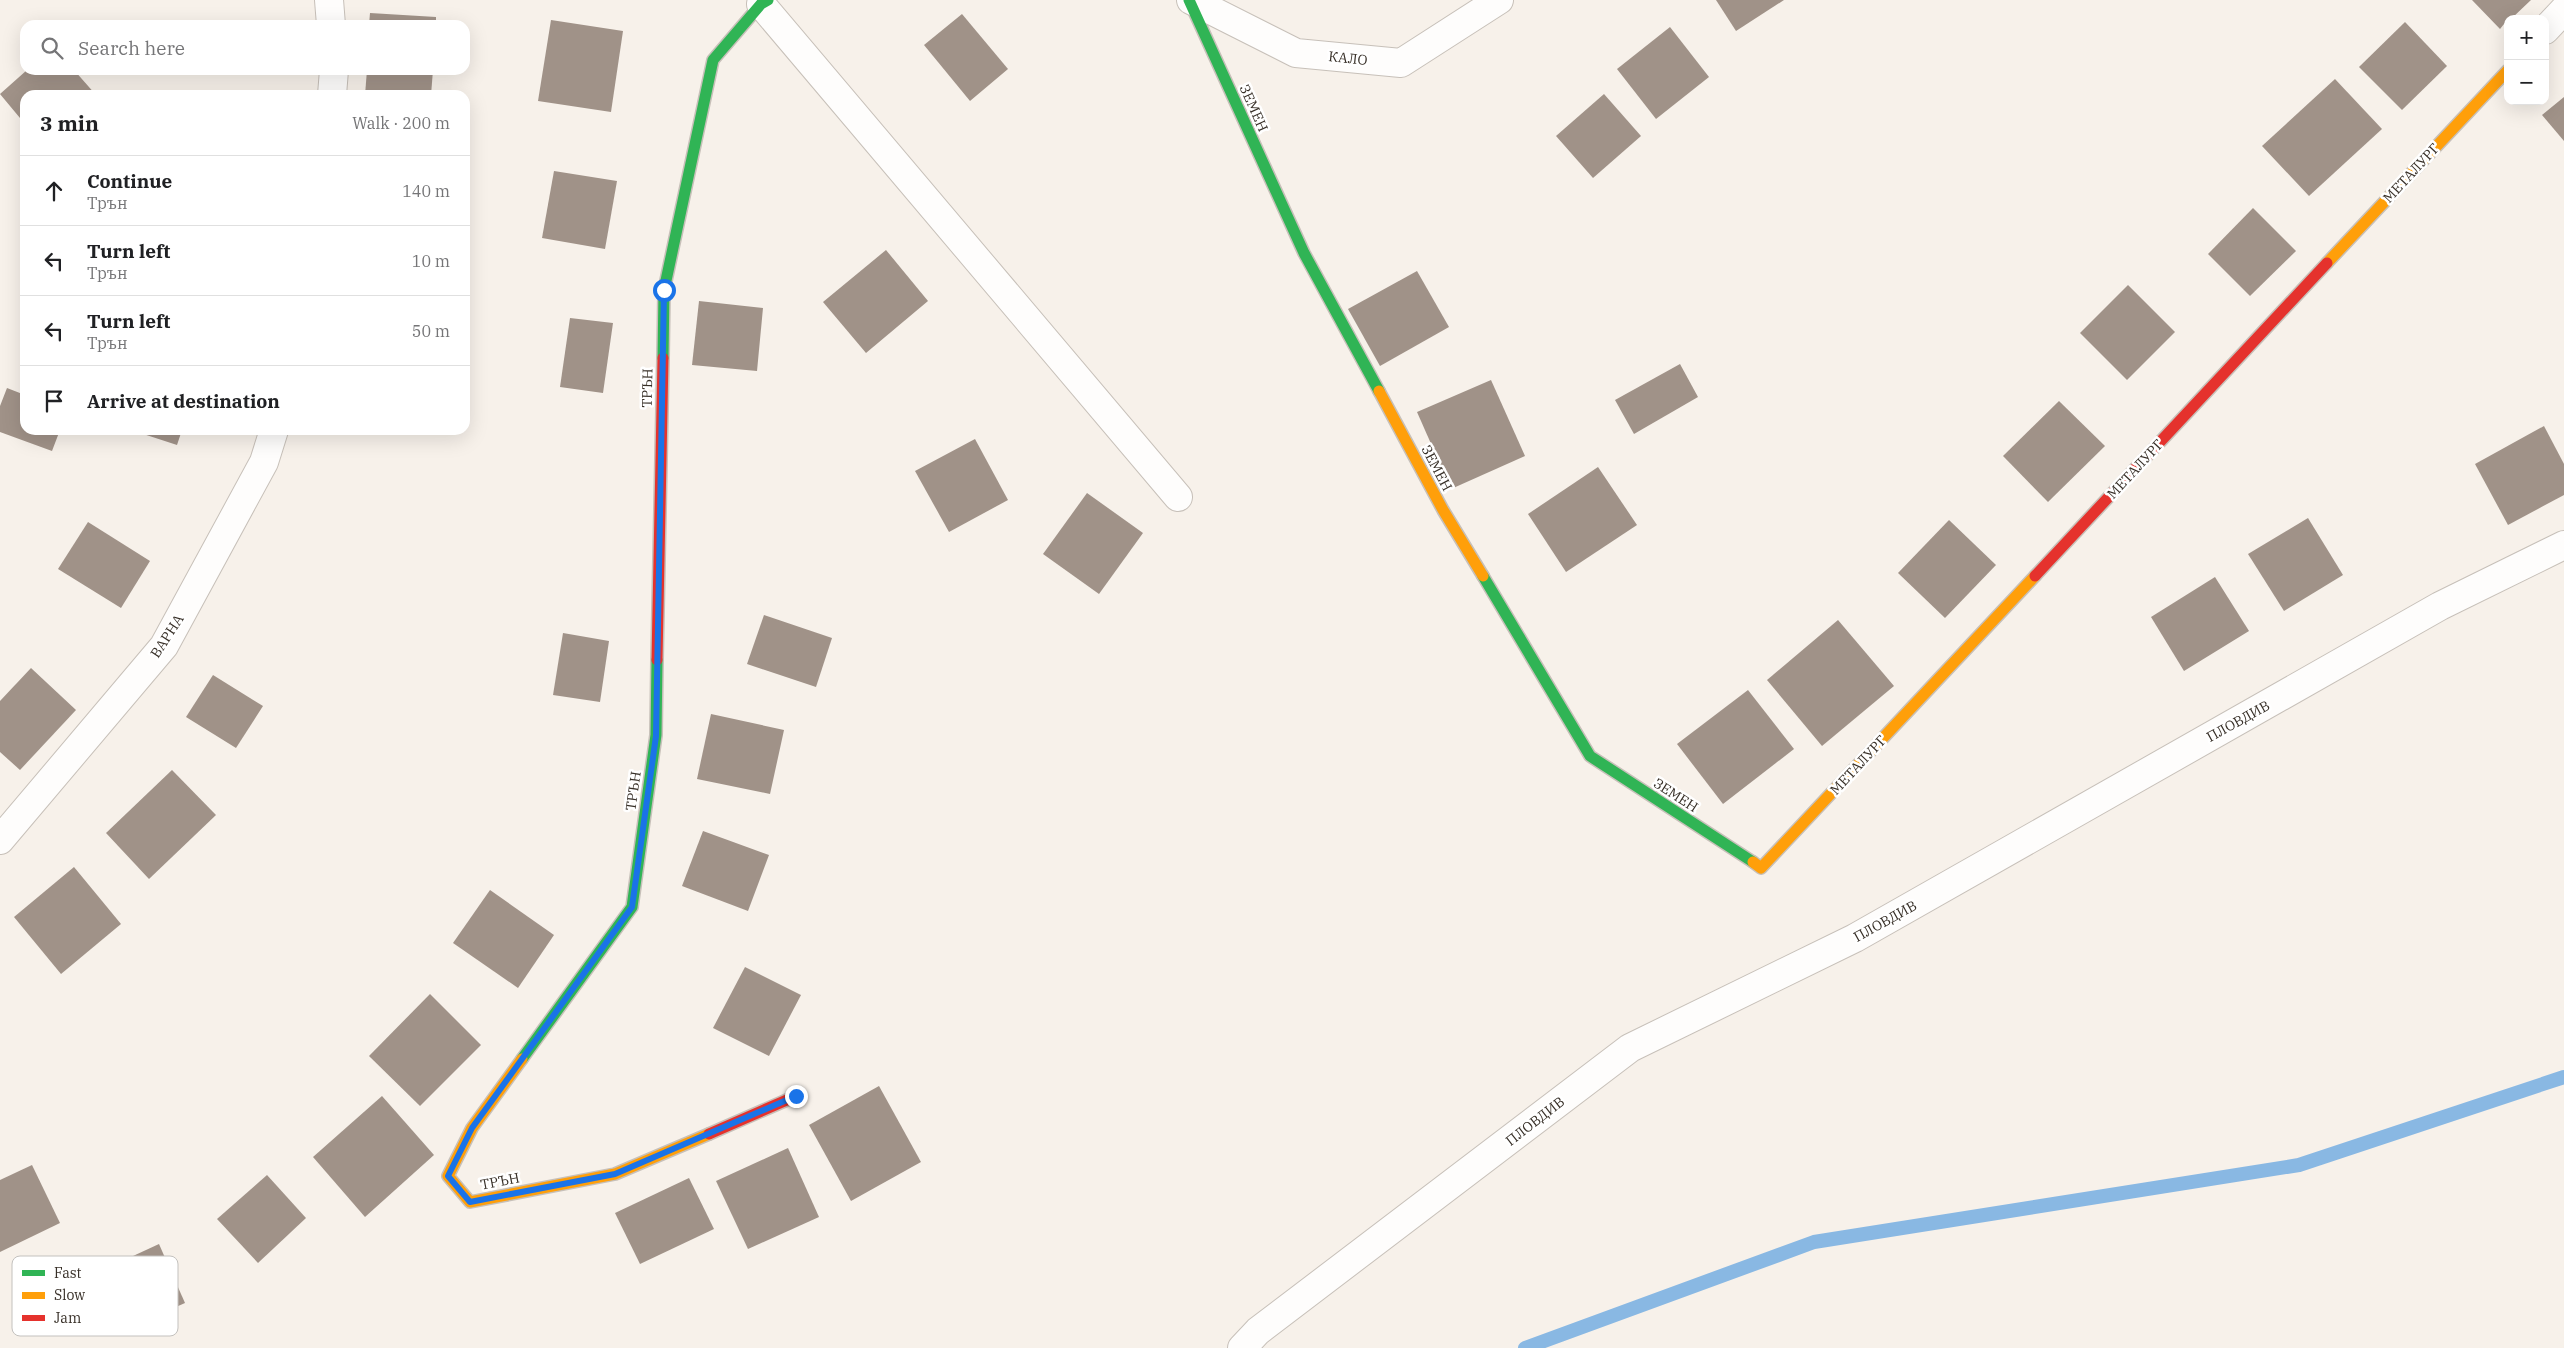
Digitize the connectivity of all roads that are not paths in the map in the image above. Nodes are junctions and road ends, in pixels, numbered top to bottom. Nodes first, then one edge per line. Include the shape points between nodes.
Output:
1 (329, 0) edge
2 (1190, 0) edge
3 (1499, 0) edge
4 (764, 2) edge
5 (2564, 10) edge
6 (331, 20) edge
7 (2549, 26) edge
8 (2504, 74) edge
9 (334, 75) edge
10 (332, 90) edge
11 (272, 435) edge
12 (1178, 497) dead end
13 (2564, 545) edge
14 (0, 840) edge
15 (1761, 868) joint
16 (796, 1096) dead end
17 (1242, 1348) edge

1 - 6 street
2 - 3 street, КАЛО via 1296,53 1401,63
2 - 15 street, ЗЕМЕН via 1304,253 1443,510 1590,756
4 - 12 street
4 - 16 street, ТРЪН via 712,60 664,290 656,736 632,907 472,1128 448,1176 470,1202 615,1174
5 - 7 street
8 - 15 street, МЕТАЛУРГ
9 - 10 street
11 - 14 street, ВАРНА via 264,462 164,646
13 - 17 street, ПЛОВДИВ via 2440,606 1855,938 1630,1048 1258,1331

